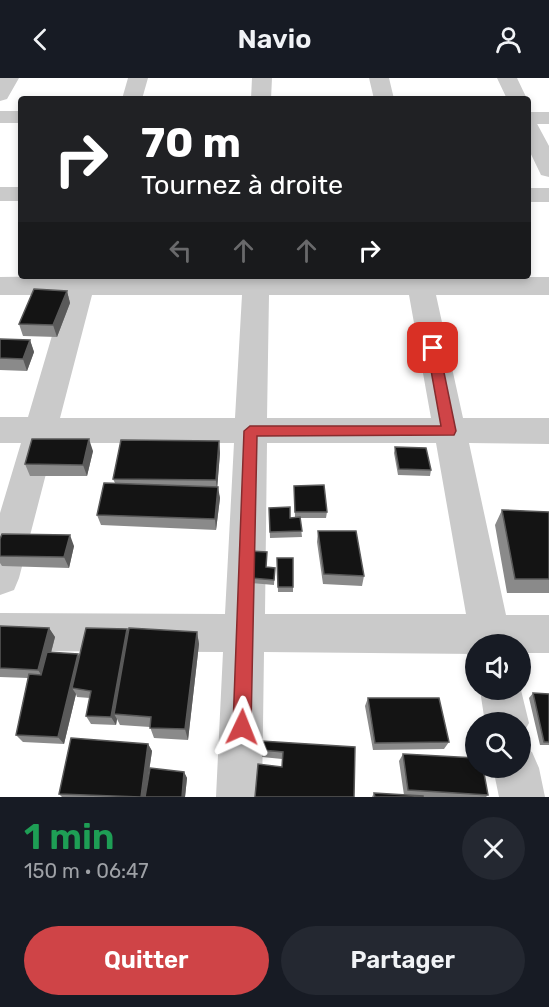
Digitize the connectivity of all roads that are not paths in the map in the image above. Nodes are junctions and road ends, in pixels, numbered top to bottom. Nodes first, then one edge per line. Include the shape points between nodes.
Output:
1 (9, 78) edge
2 (138, 78) edge
3 (262, 78) edge
4 (380, 78) edge
5 (507, 78) edge
6 (0, 95) edge
7 (133, 96) edge
8 (261, 96) edge
9 (383, 96) edge
10 (516, 96) edge
11 (0, 117) edge
12 (18, 117) edge
13 (531, 118) edge
14 (549, 118) edge
15 (531, 131) edge
16 (549, 170) edge
17 (0, 194) edge
18 (18, 194) edge
19 (531, 195) edge
20 (549, 195) edge
21 (82, 281) edge
22 (255, 281) edge
23 (420, 281) edge
24 (0, 286) edge
25 (549, 286) edge
26 (0, 430) edge
27 (41, 430) junction
28 (250, 431) junction
29 (449, 431) junction
30 (549, 431) edge
31 (0, 578) edge
32 (0, 632) edge
33 (244, 634) junction
34 (490, 634) edge
35 (549, 634) edge
36 (531, 636) edge
37 (465, 639) edge
38 (518, 778) edge
39 (240, 797) edge
40 (522, 797) edge

1 - 6 street
2 - 7 street
3 - 8 street
4 - 9 street
5 - 10 street
11 - 12 street
13 - 14 street
15 - 16 street
17 - 18 street
19 - 20 street
21 - 22 street
21 - 24 street
21 - 27 street
22 - 23 street
22 - 28 street
23 - 25 street
23 - 29 street
26 - 27 street
27 - 28 street
27 - 31 street
28 - 29 street
28 - 33 street
29 - 30 street
29 - 34 street
32 - 33 street
33 - 37 street
33 - 39 street
35 - 36 street
38 - 40 street

